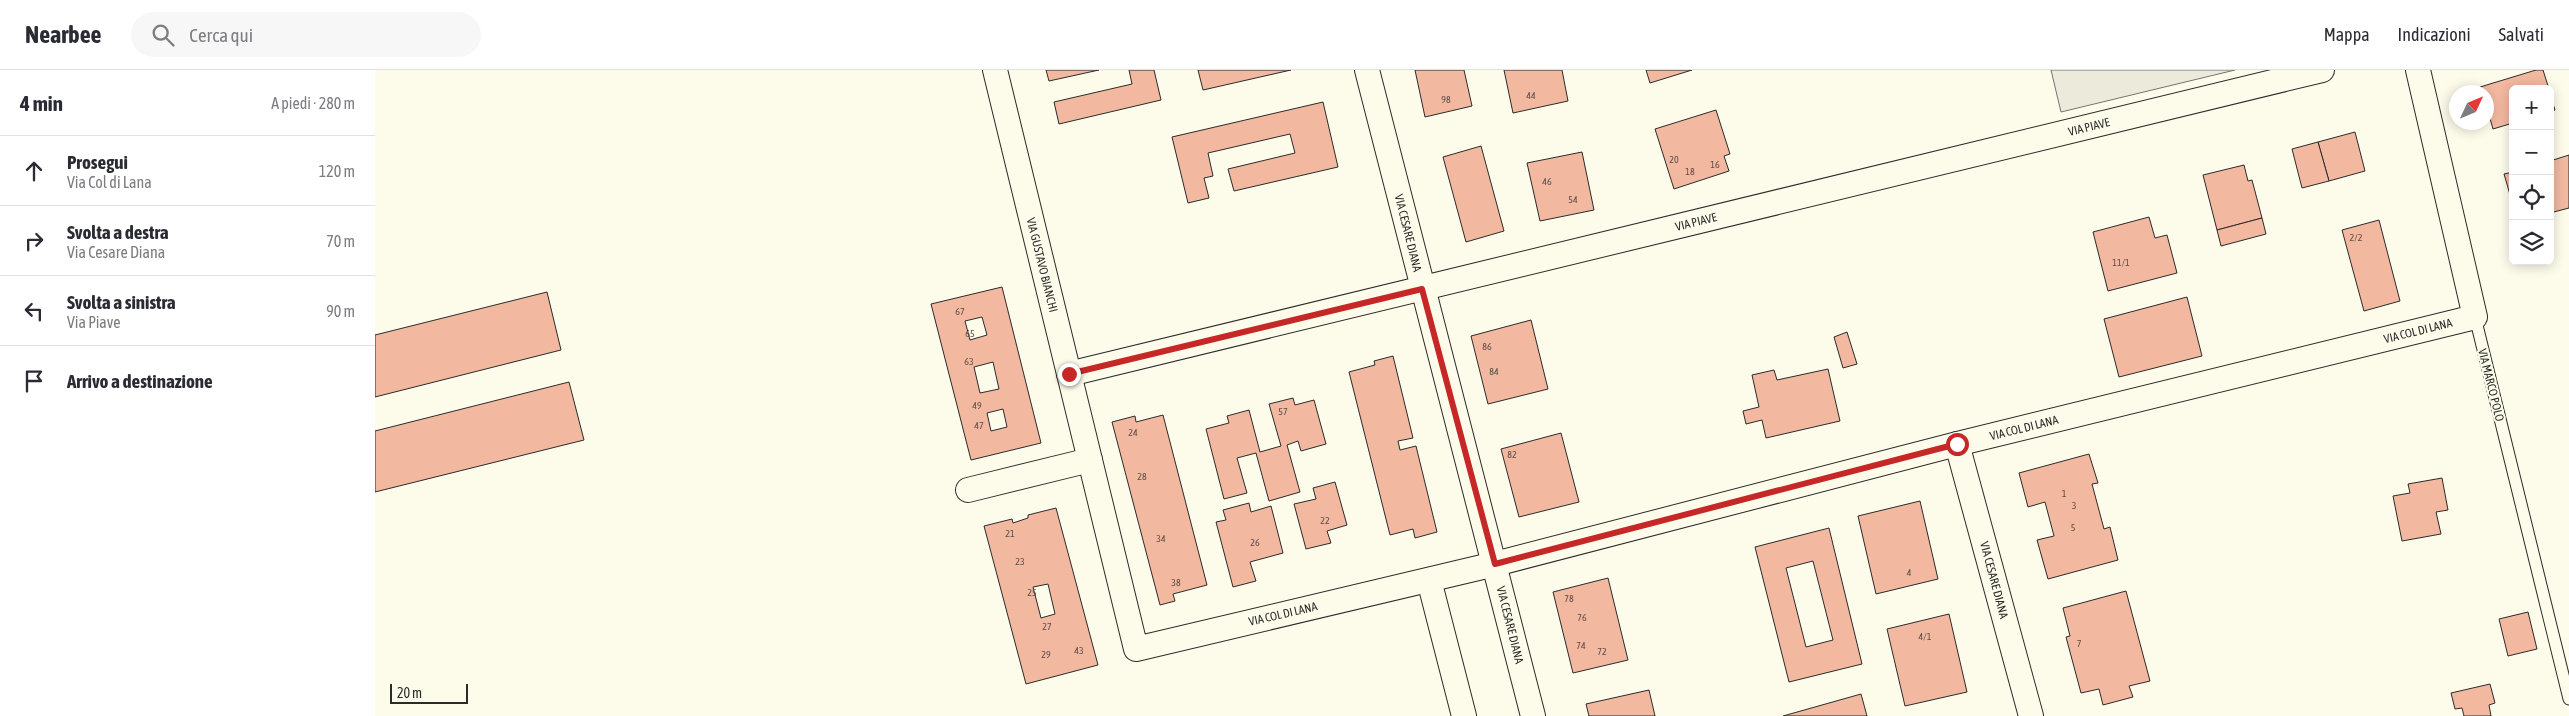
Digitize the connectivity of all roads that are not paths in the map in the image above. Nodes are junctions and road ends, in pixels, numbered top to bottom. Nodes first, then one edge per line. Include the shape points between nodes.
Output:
1 (995, 70) edge
2 (1367, 70) edge
3 (2322, 70) edge
4 (2418, 70) edge
5 (1422, 289) junction
6 (2475, 318) junction
7 (1069, 374) junction
8 (1957, 444) junction
9 (1090, 460) junction
10 (968, 490) dead end
11 (1495, 564) junction
12 (1429, 580) junction
13 (1136, 649) joint
14 (2569, 699) edge
15 (1464, 716) edge
16 (1533, 716) edge
17 (2031, 716) edge

1 - 7 street, VIA GUSTAVO BIANCHI
2 - 5 street, VIA CESARE DIANA
3 - 5 street, VIA PIAVE
4 - 6 street, VIA MARCO POLO
5 - 7 street, VIA PIAVE
5 - 11 street, VIA CESARE DIANA
6 - 8 street, VIA COL DI LANA
6 - 14 lane, VIA MARCO POLO
7 - 9 street, VIA GUSTAVO BIANCHI
8 - 11 street, VIA COL DI LANA
8 - 17 street, VIA CESARE DIANA
9 - 10 street
9 - 13 street, VIA GUSTAVO BIANCHI
11 - 12 street, VIA COL DI LANA
11 - 16 street, VIA CESARE DIANA
12 - 13 street, VIA COL DI LANA
12 - 15 street

